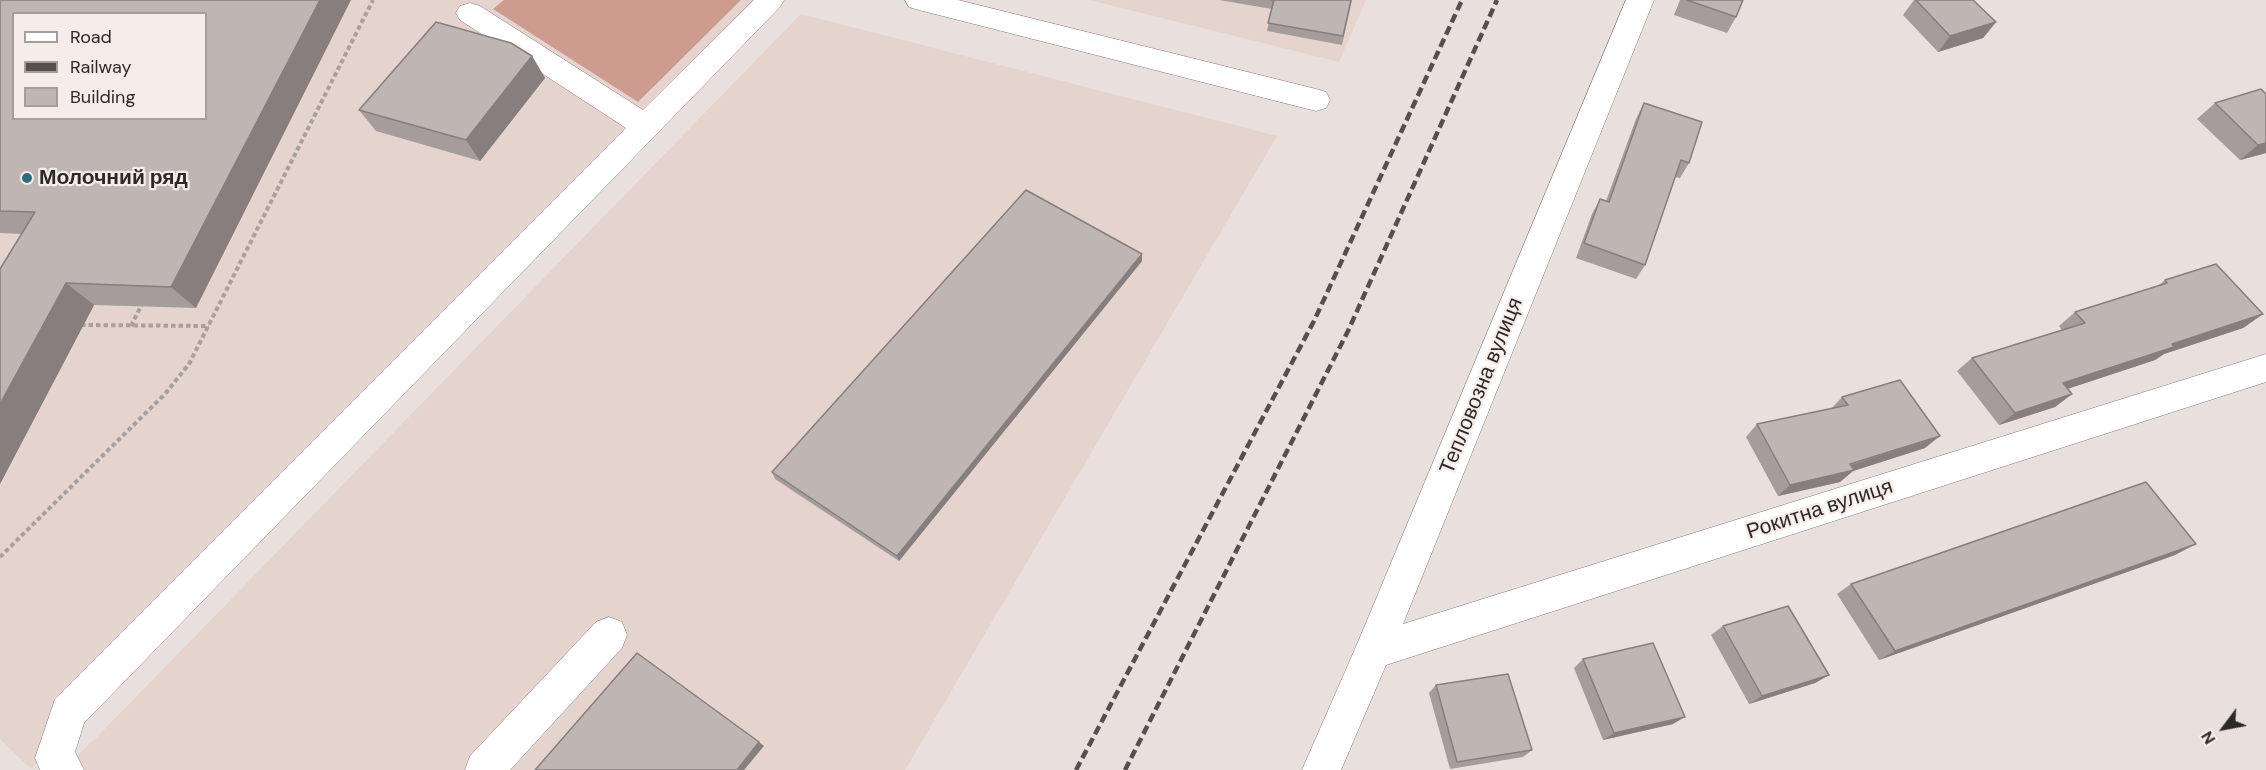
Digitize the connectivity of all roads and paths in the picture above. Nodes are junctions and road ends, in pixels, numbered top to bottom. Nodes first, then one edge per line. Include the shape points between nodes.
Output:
1 (373, 0) edge
2 (770, 0) edge
3 (918, 0) edge
4 (1640, 0) edge
5 (470, 13) dead end
6 (1316, 100) dead end
7 (646, 126) junction
8 (148, 294) edge
9 (74, 325) dead end
10 (131, 326) junction
11 (209, 326) junction
12 (2266, 368) edge
13 (0, 557) edge
14 (609, 635) dead end
15 (1373, 651) junction
16 (65, 770) edge
17 (484, 770) edge
18 (1321, 770) edge

1 - 11 path
2 - 7 street
3 - 6 street
4 - 15 street, Тепловозна вулиця
5 - 7 street
7 - 16 street via 68,712 54,758
8 - 10 path
9 - 10 path
10 - 11 path
11 - 13 path via 189,364 165,394
12 - 15 street, Рокитна вулиця
14 - 17 street
15 - 18 street, Тепловозна вулиця

